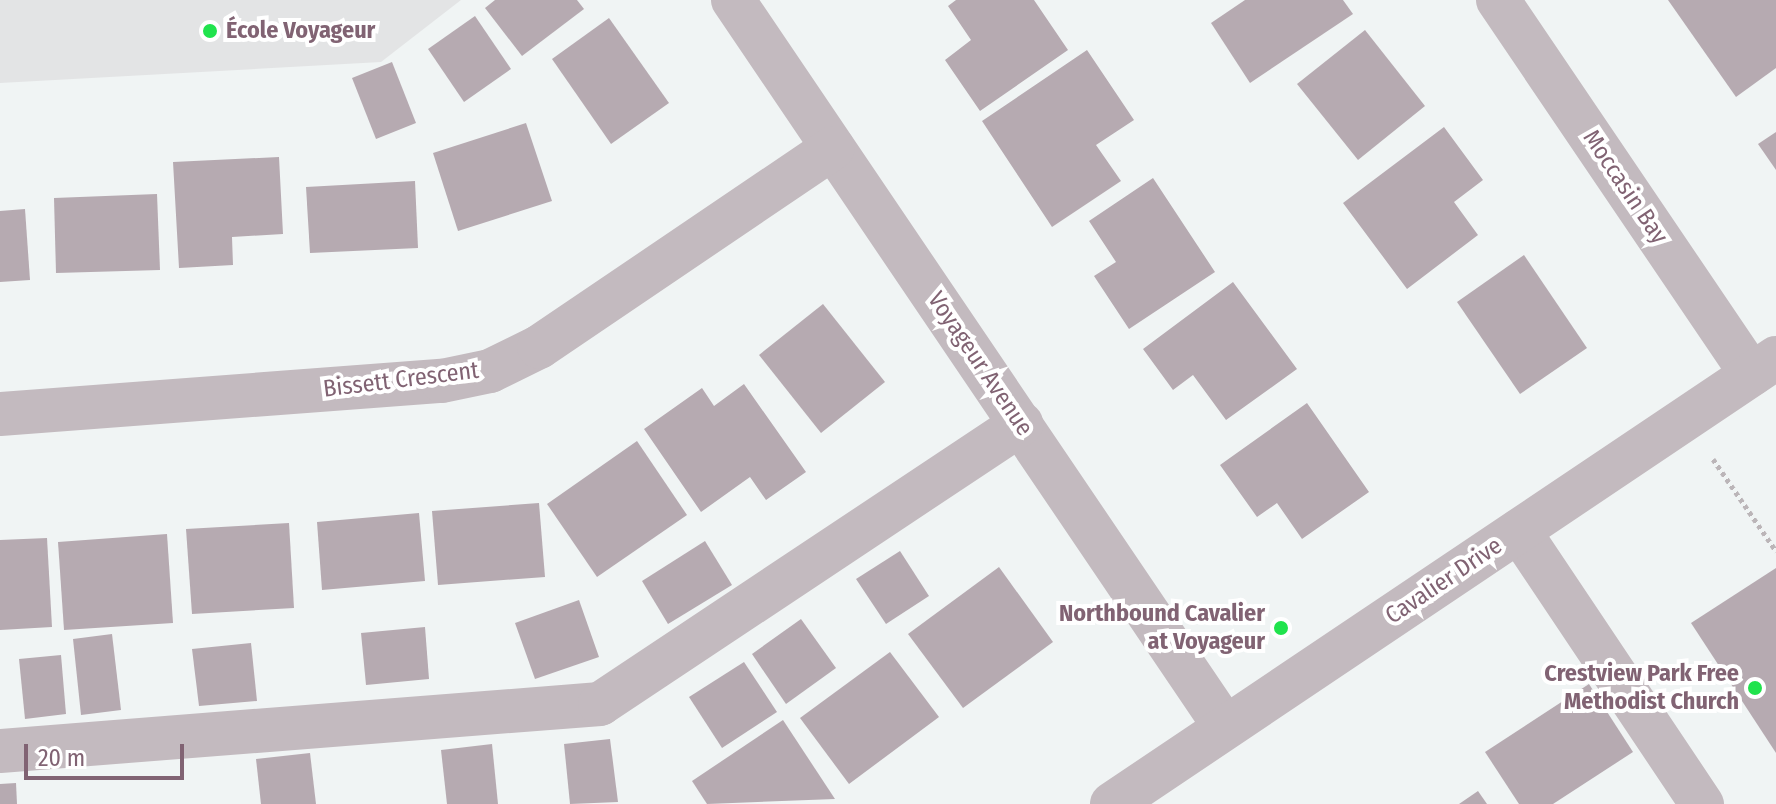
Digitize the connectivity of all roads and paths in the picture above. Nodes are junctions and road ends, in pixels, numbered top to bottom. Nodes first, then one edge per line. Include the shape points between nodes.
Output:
1 (733, 0) edge
2 (1498, 0) edge
3 (833, 148) junction
4 (1764, 366) edge
5 (0, 414) edge
6 (1685, 419) junction
7 (1021, 424) junction
8 (1519, 531) junction
9 (1776, 551) edge
10 (1225, 727) junction
11 (0, 751) edge
12 (1112, 804) edge
13 (1702, 804) edge

1 - 3 street, Voyageur Avenue
2 - 4 street, Moccasin Bay
3 - 5 street, Bissett Crescent via 539,347 490,371 442,381
3 - 7 street, Voyageur Avenue
4 - 6 street, Cavalier Drive
6 - 8 street, Cavalier Drive
6 - 9 path
7 - 10 street, Voyageur Avenue
7 - 11 street via 600,704
8 - 10 street, Cavalier Drive
8 - 13 street
10 - 12 street, Cavalier Drive

